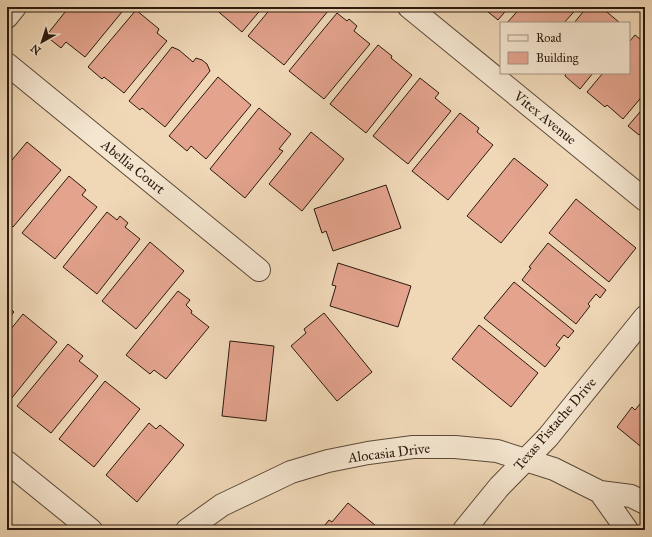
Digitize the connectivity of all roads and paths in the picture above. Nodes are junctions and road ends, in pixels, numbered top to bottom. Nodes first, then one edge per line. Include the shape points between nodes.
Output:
1 (15, 7) edge
2 (409, 7) edge
3 (7, 17) edge
4 (7, 64) edge
5 (645, 200) edge
6 (259, 270) dead end
7 (645, 316) edge
8 (525, 460) junction
9 (7, 462) edge
10 (600, 492) junction
11 (645, 502) edge
12 (90, 530) edge
13 (187, 530) edge
14 (464, 530) edge
15 (627, 530) edge

1 - 3 street
2 - 5 street, Vitex Avenue
4 - 6 street, Abellia Court
7 - 8 street, Texas Pistache Drive via 548,437
8 - 10 street, Alocasia Drive via 554,469
8 - 13 street, Alocasia Drive via 497,451 413,447 328,461 291,472 222,505
8 - 14 street, Texas Pistache Drive
9 - 12 street
10 - 11 street, Alocasia Drive via 631,496
10 - 15 street, Alocasia Drive

